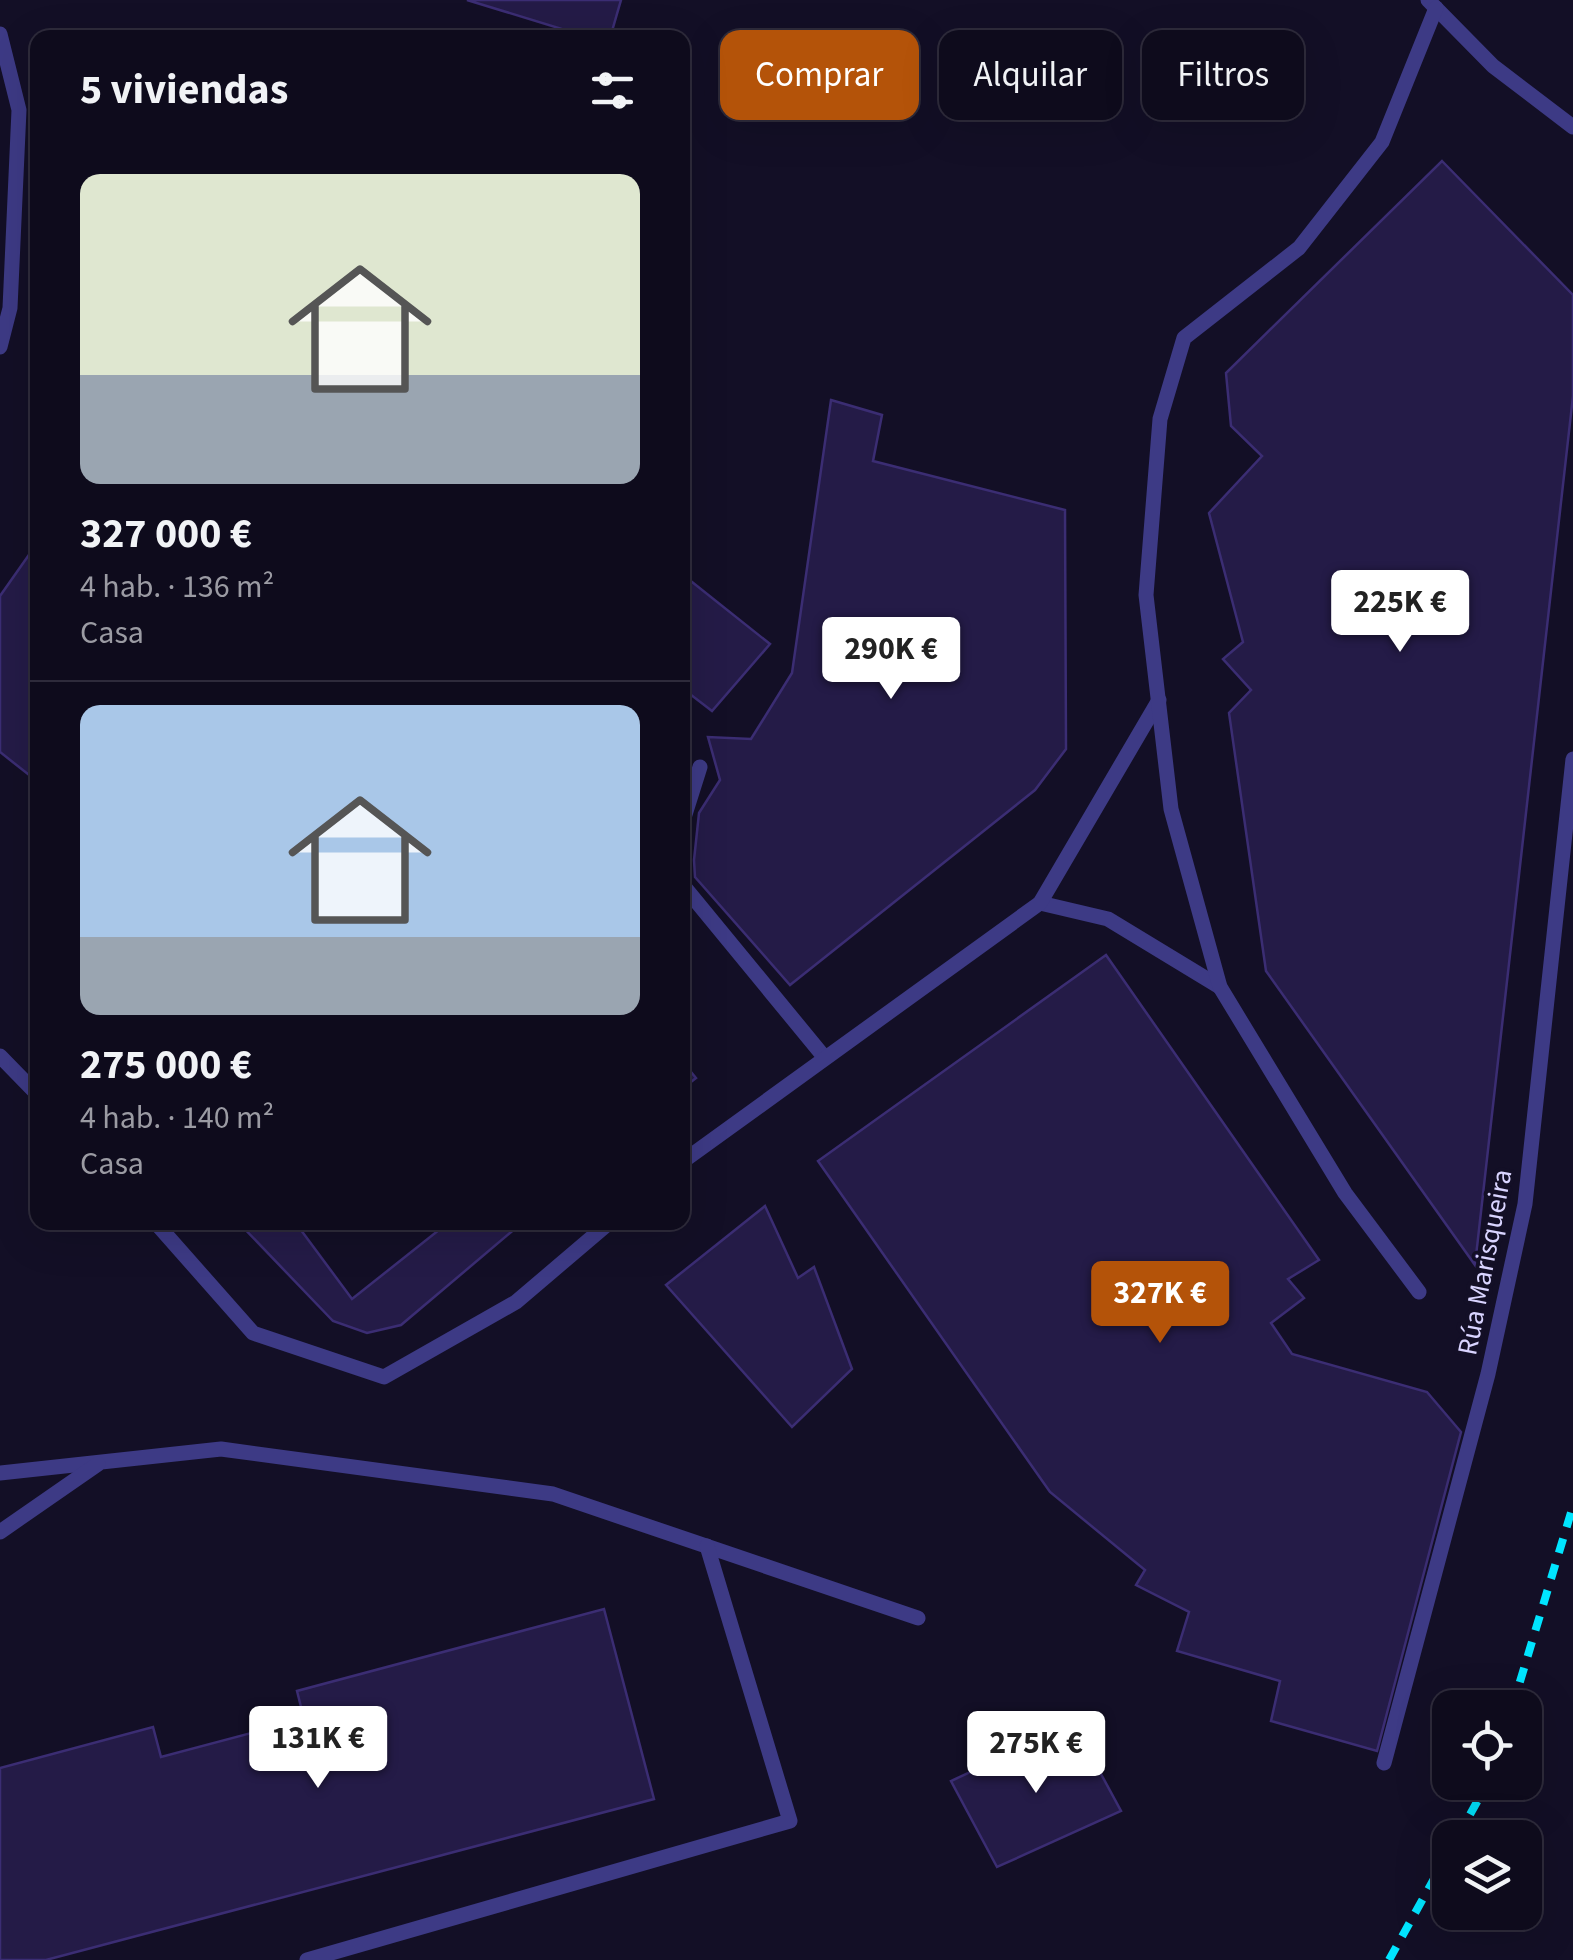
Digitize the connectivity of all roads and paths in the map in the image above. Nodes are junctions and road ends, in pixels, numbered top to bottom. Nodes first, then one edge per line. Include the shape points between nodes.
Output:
1 (1432, 4) edge
2 (0, 34) edge
3 (1573, 127) edge
4 (0, 348) edge
5 (1158, 700) junction
6 (1573, 759) edge
7 (700, 767) dead end
8 (690, 799) edge
9 (690, 894) edge
10 (1040, 903) junction
11 (1220, 987) junction
12 (0, 1056) edge
13 (825, 1058) junction
14 (30, 1088) edge
15 (690, 1156) edge
16 (162, 1230) edge
17 (601, 1230) edge
18 (1419, 1292) dead end
19 (101, 1462) junction
20 (0, 1473) edge
21 (0, 1532) edge
22 (707, 1546) junction
23 (918, 1618) dead end
24 (1384, 1763) dead end
25 (306, 1960) edge

1 - 3 lane via 1493,66
1 - 5 lane via 1382,142 1299,248 1184,338 1160,418 1146,595
2 - 4 lane via 19,110 10,308
5 - 10 lane
5 - 11 lane via 1171,809
6 - 24 lane, Rúa Marisqueira via 1525,1204 1488,1374
7 - 8 lane
9 - 13 lane
10 - 11 lane via 1108,919
10 - 13 lane
11 - 18 lane via 1345,1193
12 - 14 lane
13 - 15 lane
16 - 17 lane via 254,1333 384,1378 516,1302
19 - 20 lane
19 - 21 lane
19 - 22 lane via 221,1448 514,1488 553,1494
22 - 23 lane
22 - 25 lane via 790,1821

